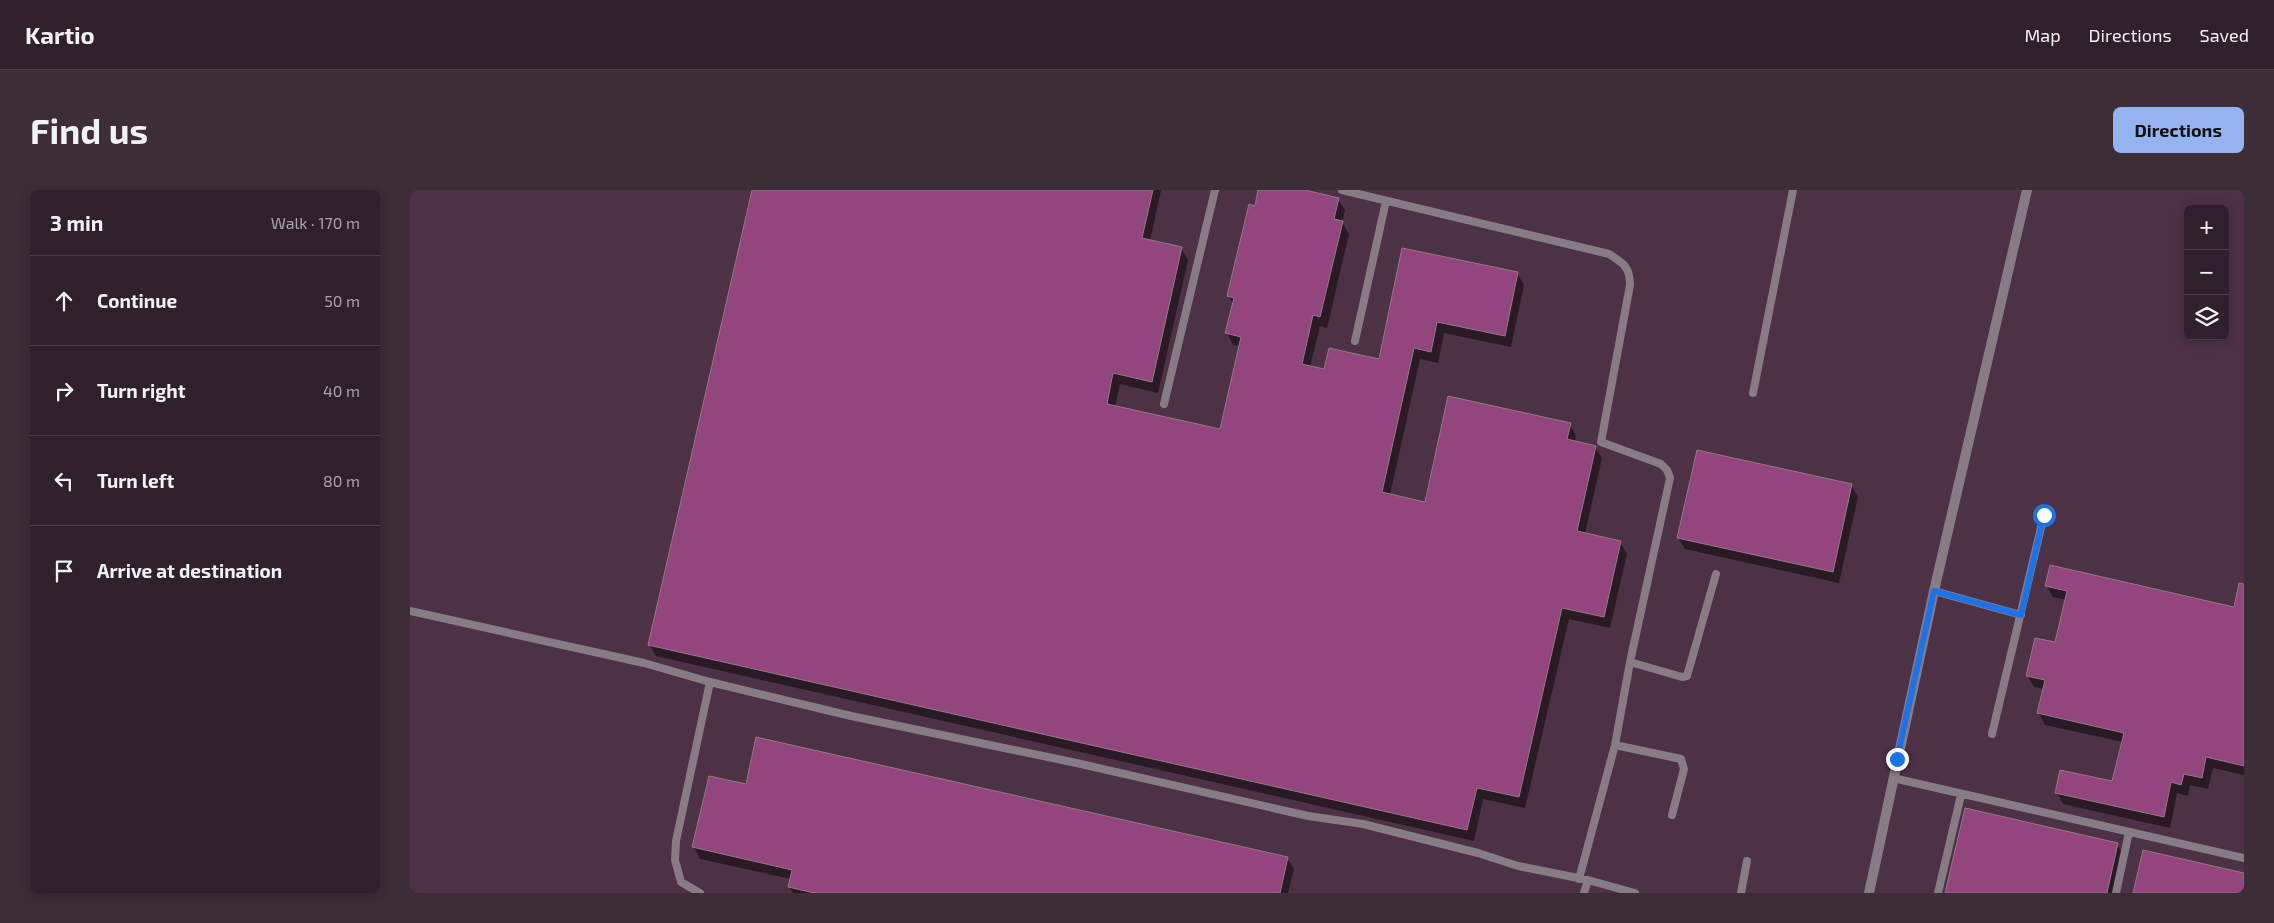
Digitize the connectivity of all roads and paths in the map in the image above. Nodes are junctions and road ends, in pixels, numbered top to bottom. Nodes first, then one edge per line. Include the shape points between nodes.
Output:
1 (1214, 190) edge
2 (1342, 190) edge
3 (1793, 190) edge
4 (2027, 190) edge
5 (1386, 201) junction
6 (1355, 341) dead end
7 (1753, 393) dead end
8 (1164, 404) dead end
9 (2044, 515) dead end
10 (1716, 574) dead end
11 (1934, 591) junction
12 (410, 610) edge
13 (2021, 615) junction
14 (1630, 662) junction
15 (710, 682) junction
16 (1992, 734) dead end
17 (1615, 745) junction
18 (1893, 778) junction
19 (1961, 795) junction
20 (1672, 815) dead end
21 (2129, 832) junction
22 (2244, 858) edge
23 (1747, 861) dead end
24 (1579, 879) junction
25 (1588, 880) junction
26 (700, 893) edge
27 (1584, 893) edge
28 (1635, 893) edge
29 (1741, 893) edge
30 (1868, 893) edge
31 (1938, 893) edge
32 (2116, 893) edge

1 - 8 lane
2 - 5 lane
3 - 7 lane
4 - 11 street
5 - 6 lane
5 - 14 lane via 1608,254 1625,264 1630,274 1630,285 1601,442 1661,464 1668,470 1670,478
9 - 13 lane
10 - 14 lane via 1687,676
11 - 13 lane
11 - 18 street
12 - 15 lane via 644,663
13 - 16 lane
14 - 17 lane
15 - 24 lane via 1299,814 1363,824
15 - 26 lane via 687,781 675,860 680,882
17 - 20 lane via 1681,759 1684,769
17 - 24 lane
18 - 19 lane
18 - 30 street
19 - 21 lane
19 - 31 lane
21 - 22 lane
21 - 32 lane
23 - 29 lane
24 - 25 lane
25 - 27 lane
25 - 28 lane

